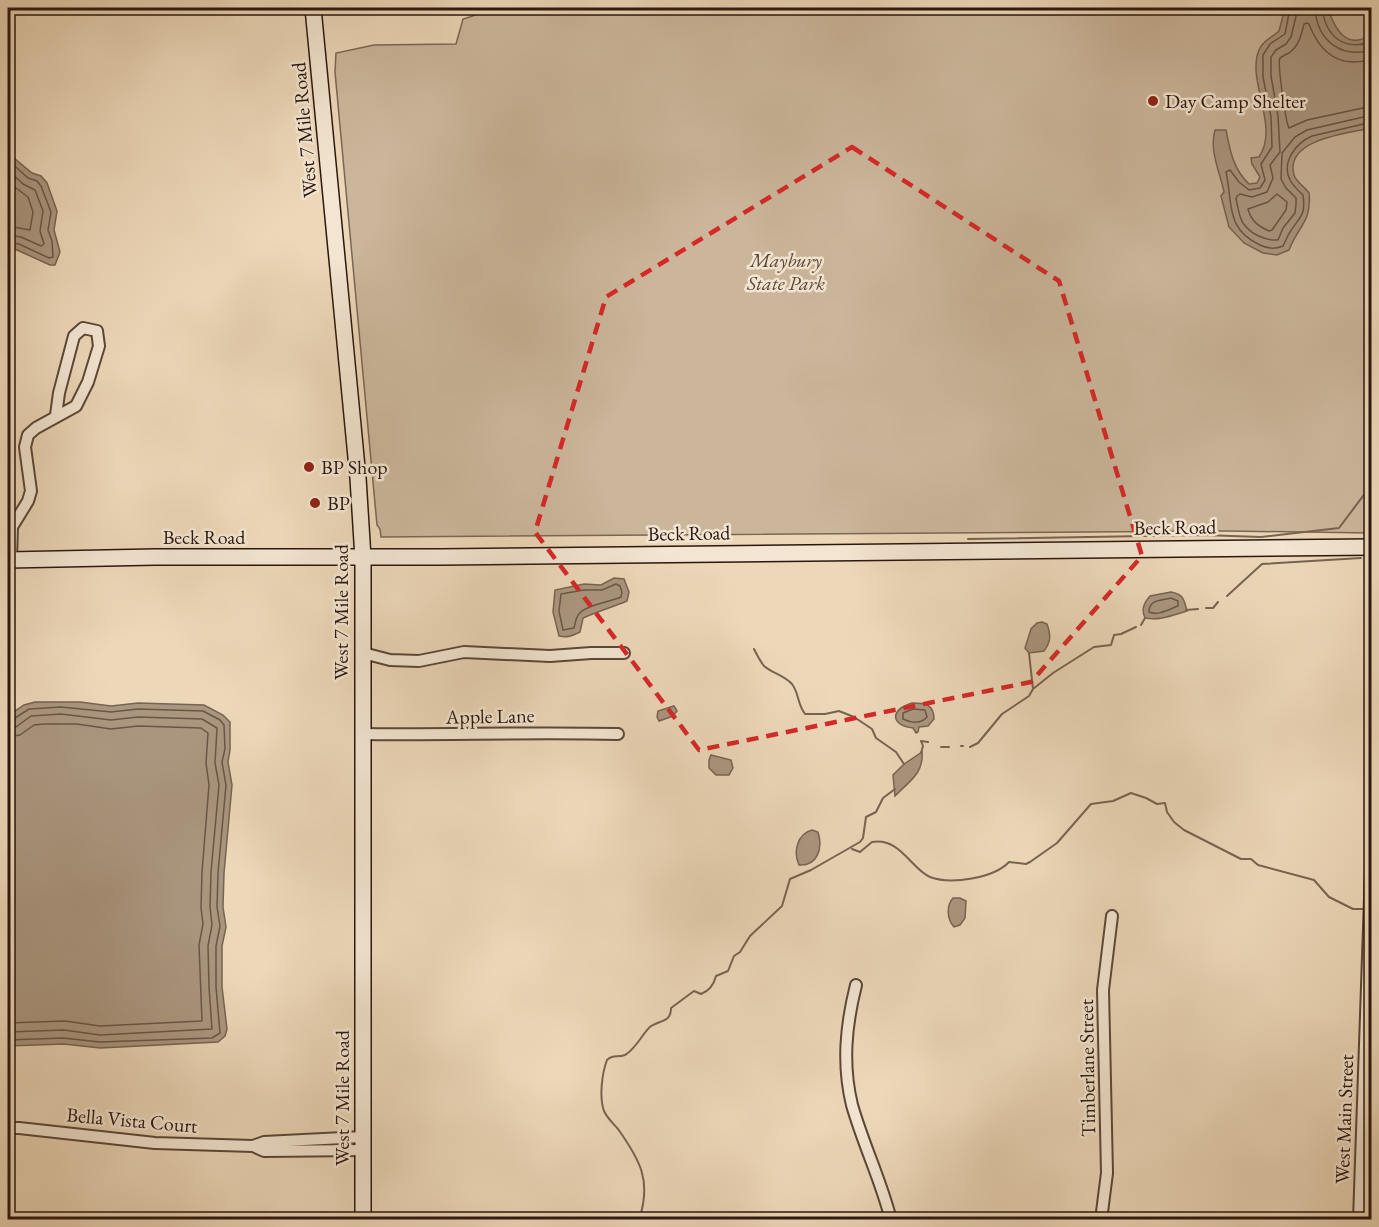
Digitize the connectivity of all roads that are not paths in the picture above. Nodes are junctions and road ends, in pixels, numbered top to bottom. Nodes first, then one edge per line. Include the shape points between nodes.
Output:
1 (313, 8) edge
2 (56, 415) junction
3 (1371, 547) edge
4 (363, 558) junction
5 (9, 560) edge
6 (363, 653) junction
7 (624, 653) dead end
8 (363, 734) junction
9 (618, 734) dead end
10 (1371, 840) edge
11 (1112, 916) dead end
12 (856, 985) dead end
13 (8, 1128) edge
14 (363, 1144) junction
15 (363, 1220) edge
16 (891, 1220) edge
17 (1101, 1220) edge
18 (1359, 1220) edge

1 - 4 main road, West 7 Mile Road
2 - 2 street via 76,406 84,390 99,346 97,331 83,328 74,336
2 - 5 street via 32,431 26,442 31,490 12,527
3 - 4 main road, Beck Road
4 - 5 main road, Beck Road
4 - 6 main road, West 7 Mile Road
6 - 7 street via 390,660 419,661 464,652 550,656
6 - 8 main road, West 7 Mile Road
8 - 9 street, Apple Lane
8 - 14 main road, West 7 Mile Road
10 - 18 street, West Main Street
11 - 17 street, Timberlane Street via 1103,990 1107,1173
12 - 16 street via 846,1040 848,1083 856,1119
13 - 14 street, Bella Vista Court via 155,1143 253,1146 264,1150
14 - 15 main road, West 7 Mile Road

